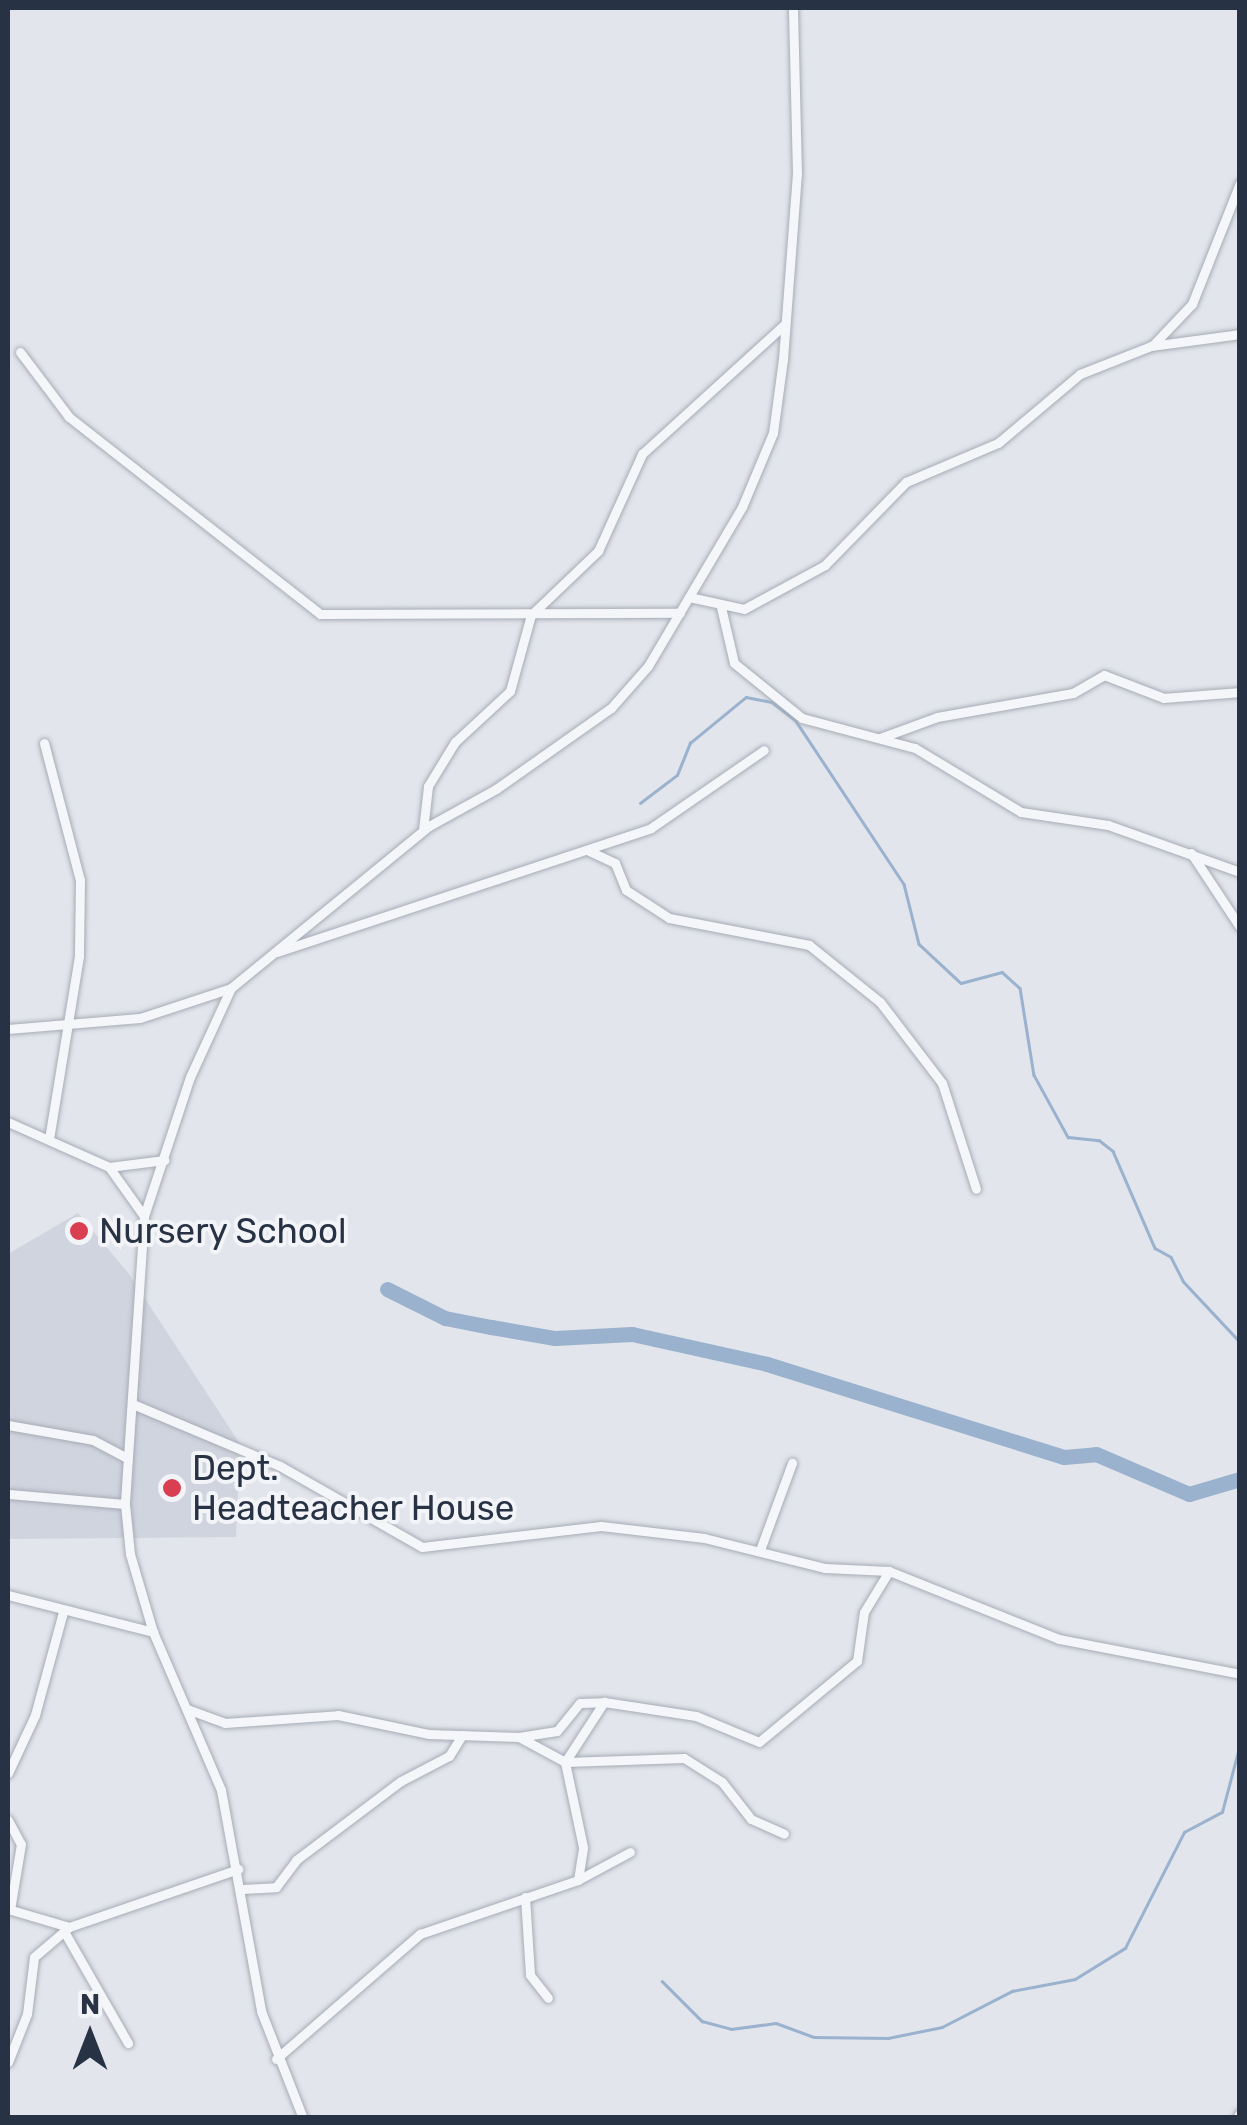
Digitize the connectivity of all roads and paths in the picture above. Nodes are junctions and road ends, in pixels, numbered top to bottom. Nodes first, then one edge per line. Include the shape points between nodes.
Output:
1 (793, 8) edge
2 (1240, 183) edge
3 (785, 324) junction
4 (1240, 334) edge
5 (1151, 346) junction
6 (20, 352) dead end
7 (689, 596) junction
8 (721, 607) junction
9 (680, 613) junction
10 (531, 615) junction
11 (1240, 692) edge
12 (879, 738) junction
13 (44, 744) dead end
14 (764, 750) dead end
15 (423, 830) junction
16 (588, 850) junction
17 (1191, 853) junction
18 (1240, 872) edge
19 (1240, 928) edge
20 (268, 955) junction
21 (231, 988) junction
22 (70, 1024) junction
23 (8, 1029) edge
24 (8, 1122) edge
25 (48, 1139) junction
26 (166, 1160) junction
27 (109, 1167) junction
28 (976, 1189) dead end
29 (144, 1216) junction
30 (135, 1405) junction
31 (8, 1425) edge
32 (128, 1458) junction
33 (792, 1463) dead end
34 (9, 1494) edge
35 (125, 1504) junction
36 (760, 1550) junction
37 (889, 1571) junction
38 (8, 1595) edge
39 (63, 1612) junction
40 (153, 1632) junction
41 (1240, 1674) edge
42 (604, 1702) junction
43 (188, 1710) junction
44 (462, 1735) junction
45 (519, 1738) junction
46 (565, 1762) junction
47 (8, 1773) edge
48 (8, 1820) edge
49 (784, 1834) dead end
50 (630, 1852) dead end
51 (238, 1870) junction
52 (578, 1880) junction
53 (242, 1889) junction
54 (526, 1897) junction
55 (9, 1909) edge
56 (67, 1930) junction
57 (548, 1998) dead end
58 (128, 2043) dead end
59 (276, 2059) junction
60 (8, 2062) edge
61 (303, 2118) edge

1 - 3 street via 796,174
2 - 5 street via 1192,304
3 - 7 street via 768,450
3 - 10 street via 687,419 653,439 624,483 598,551
4 - 5 street
5 - 8 street via 1080,374 998,443 906,482 825,565 744,609
6 - 10 street via 69,416 320,614
7 - 8 street
7 - 9 street
8 - 12 street via 728,651 749,680 802,718
9 - 10 street
9 - 15 street via 610,708
10 - 15 street via 510,691 455,742 428,786
11 - 12 street via 1164,698 1104,675 1074,693 937,718
12 - 17 street via 914,748 1011,808 1108,826
13 - 22 street via 80,880
14 - 16 street via 683,811
15 - 20 street
16 - 20 street
16 - 28 street via 615,863 626,890 670,918 809,945 880,1002 942,1083
17 - 18 street
17 - 19 street
20 - 21 street
21 - 22 street via 140,1018
21 - 26 street via 190,1077
22 - 23 street
22 - 25 street
24 - 25 street
25 - 27 street
26 - 27 street
26 - 29 street
27 - 29 street
29 - 30 street
30 - 32 street
30 - 36 street via 296,1474 414,1545 454,1547 600,1526
31 - 32 street via 93,1440
32 - 35 street
33 - 36 street
34 - 35 street
35 - 40 street via 130,1554
36 - 37 street via 825,1568
37 - 41 street via 1059,1640
37 - 42 street via 864,1612 857,1662 768,1738 759,1742 696,1716
38 - 39 street
39 - 40 street
39 - 47 street via 35,1715
40 - 43 street
42 - 45 street via 580,1702 557,1731
42 - 46 street
43 - 44 street via 213,1722 338,1716
43 - 51 street via 222,1790
44 - 45 street
44 - 53 street via 449,1756 400,1781 296,1860 276,1887
45 - 46 street
46 - 49 street via 684,1758 722,1782 751,1818
46 - 52 street via 583,1847
48 - 55 street via 21,1844
50 - 52 street
51 - 53 street
51 - 56 street
52 - 54 street
53 - 59 street via 260,2011
54 - 57 street via 530,1975
54 - 59 street via 420,1934
55 - 56 street
56 - 58 street
56 - 60 street via 34,1957 27,2014
59 - 61 street

